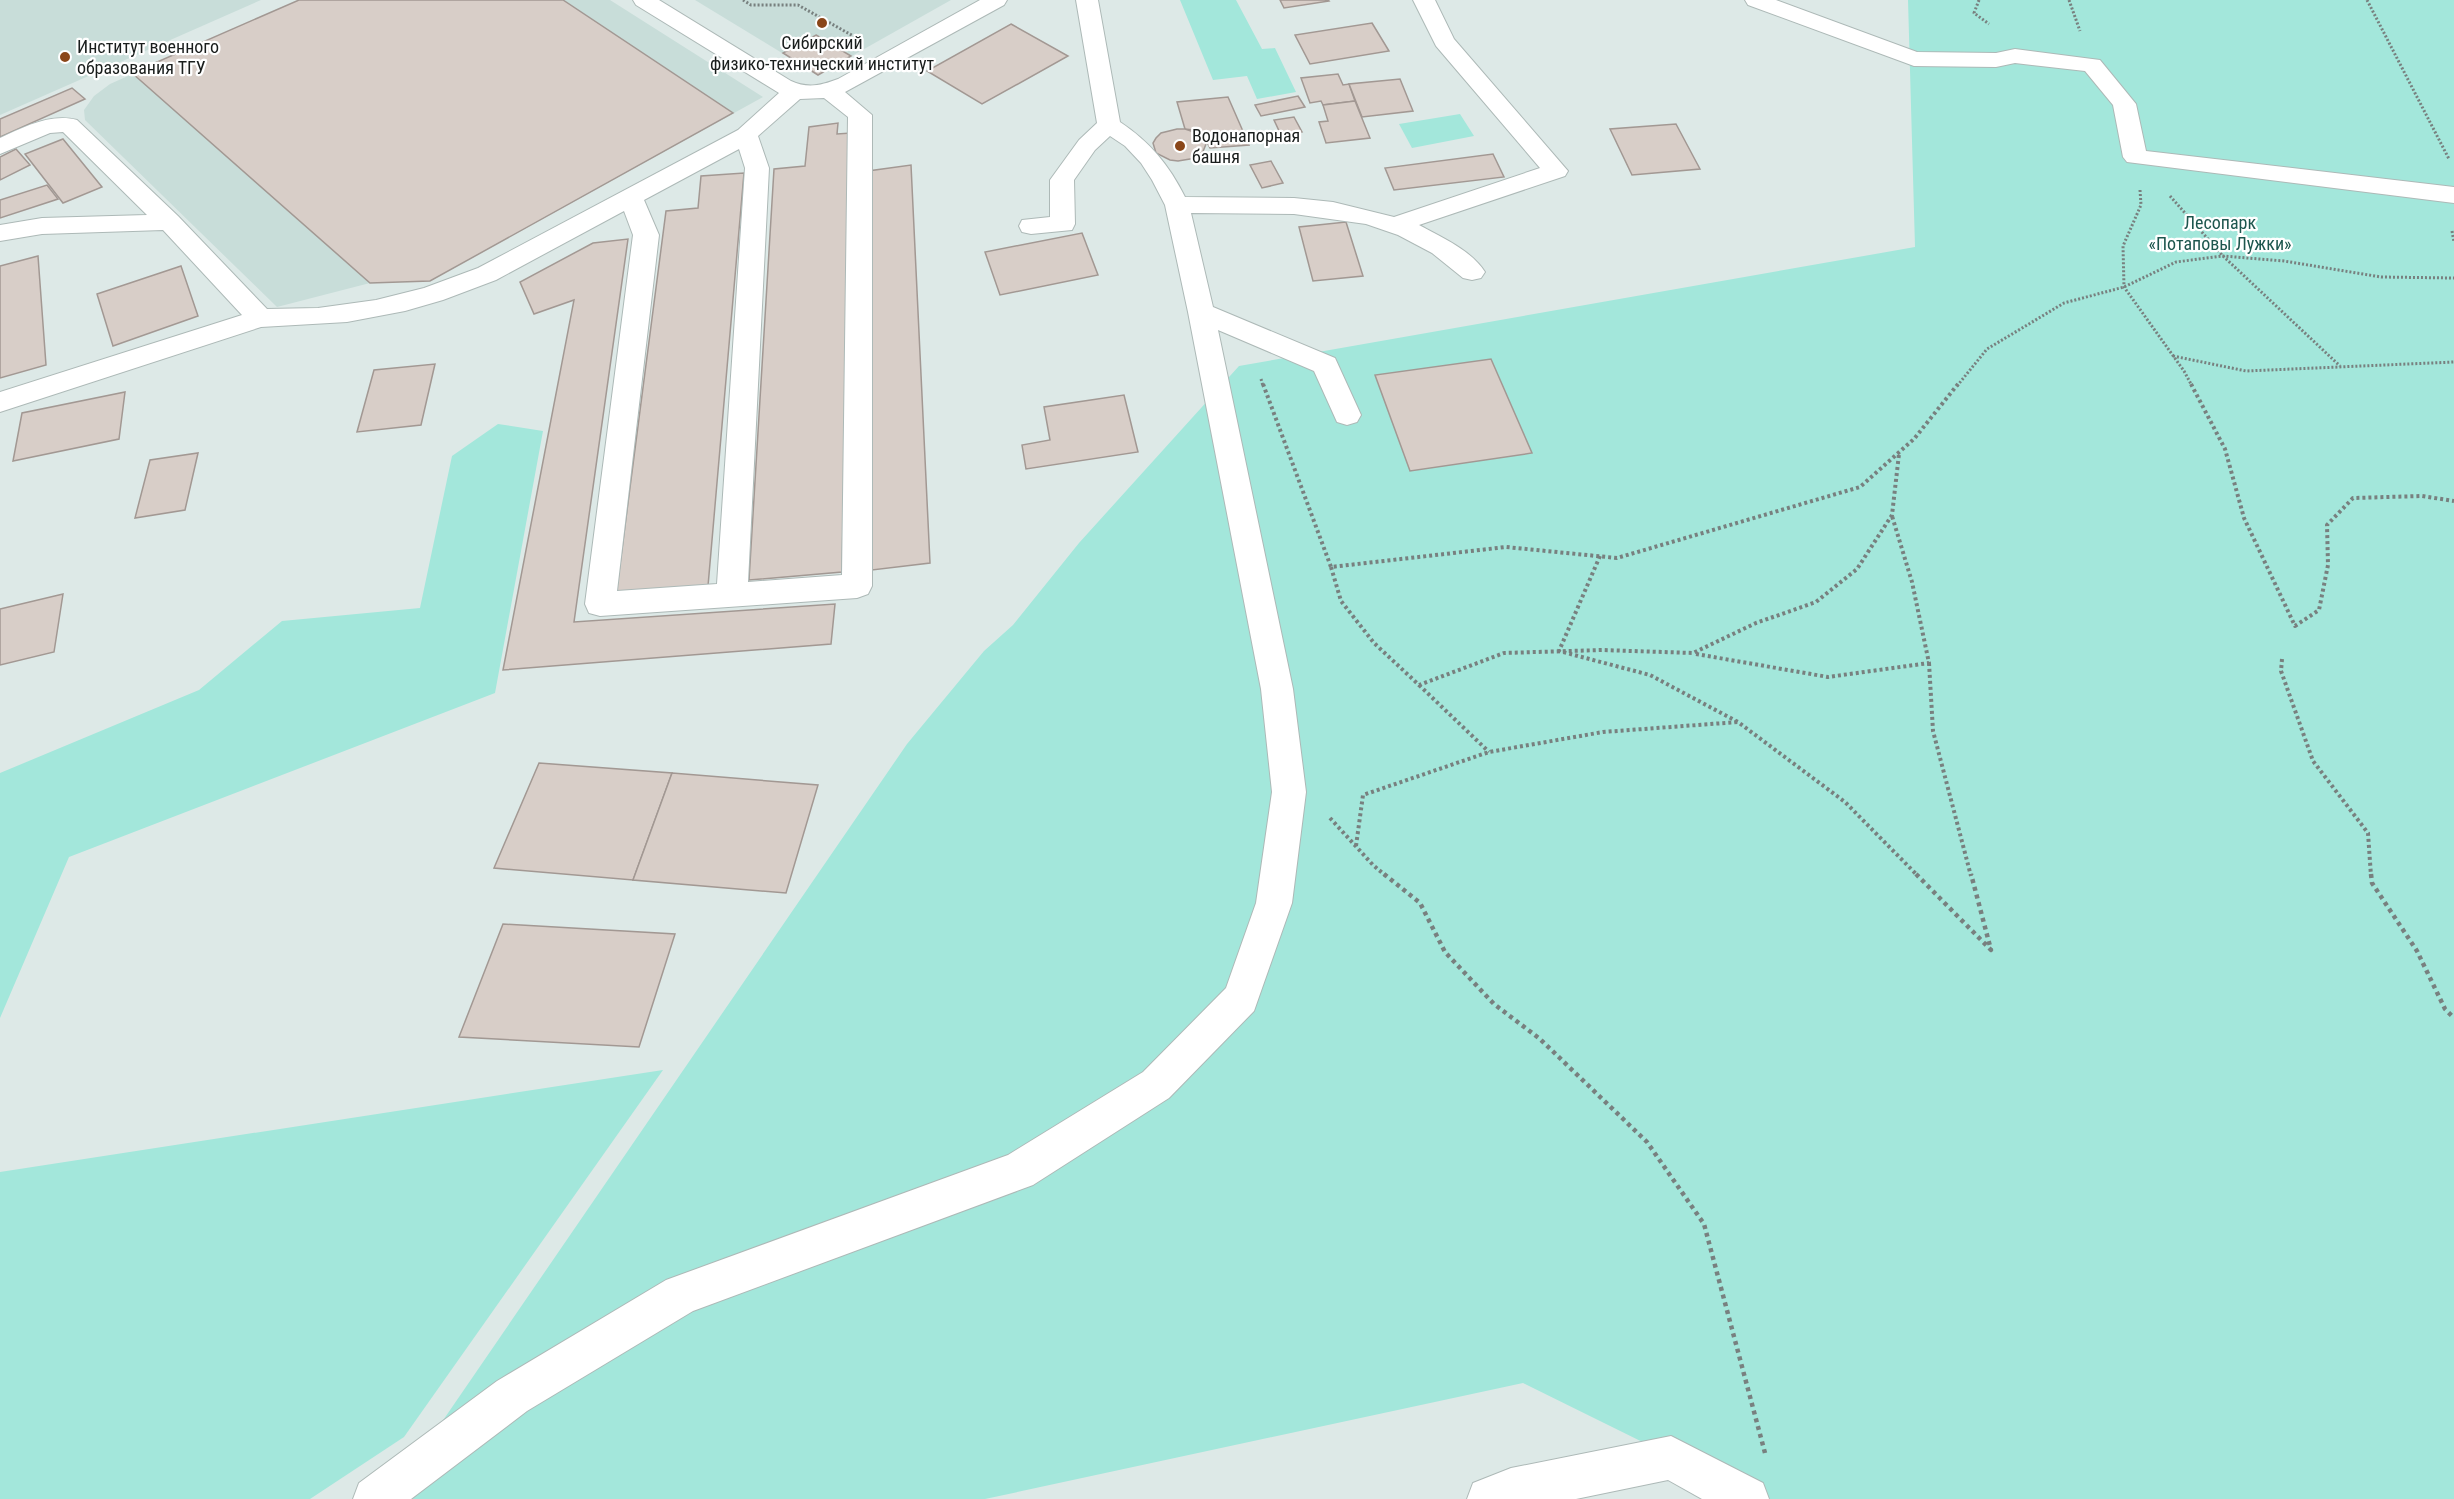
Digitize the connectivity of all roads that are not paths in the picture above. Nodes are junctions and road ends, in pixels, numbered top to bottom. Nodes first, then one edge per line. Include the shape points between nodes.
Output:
1 (644, 0) edge
2 (996, 0) edge
3 (1086, 0) edge
4 (1424, 0) edge
5 (1756, 0) edge
6 (829, 91) junction
7 (794, 92) junction
8 (1109, 125) junction
9 (746, 135) junction
10 (0, 147) edge
11 (2454, 195) edge
12 (631, 198) junction
13 (1177, 205) junction
14 (169, 222) junction
15 (1398, 224) junction
16 (1031, 226) dead end
17 (0, 234) edge
18 (1472, 272) dead end
19 (1201, 312) junction
20 (260, 318) junction
21 (0, 402) edge
22 (1347, 415) dead end
23 (732, 595) junction
24 (1758, 1481) edge
25 (375, 1499) edge
26 (1489, 1499) edge

1 - 7 street
2 - 6 street
3 - 8 street
4 - 15 street via 1444,41 1556,171
5 - 11 street via 1914,59 1996,60 2015,56 2092,65 2124,104 2135,157
6 - 7 street
6 - 23 street via 860,115 857,586
7 - 9 street
8 - 13 street via 1149,158
8 - 16 street via 1087,145 1062,180 1063,224
9 - 12 street
9 - 23 street via 757,168
10 - 14 street via 41,128 69,125
12 - 20 street via 453,289 399,304 294,318
12 - 23 street via 646,235 600,604
13 - 15 street via 1309,206
13 - 19 street
14 - 17 street via 52,226
14 - 20 street
15 - 18 street via 1456,257
19 - 22 street via 1325,365
19 - 25 street via 1277,689 1289,792 1274,903 1241,999 1156,1085 1019,1171 681,1295 512,1396
20 - 21 street
24 - 26 street via 1671,1458 1511,1490

